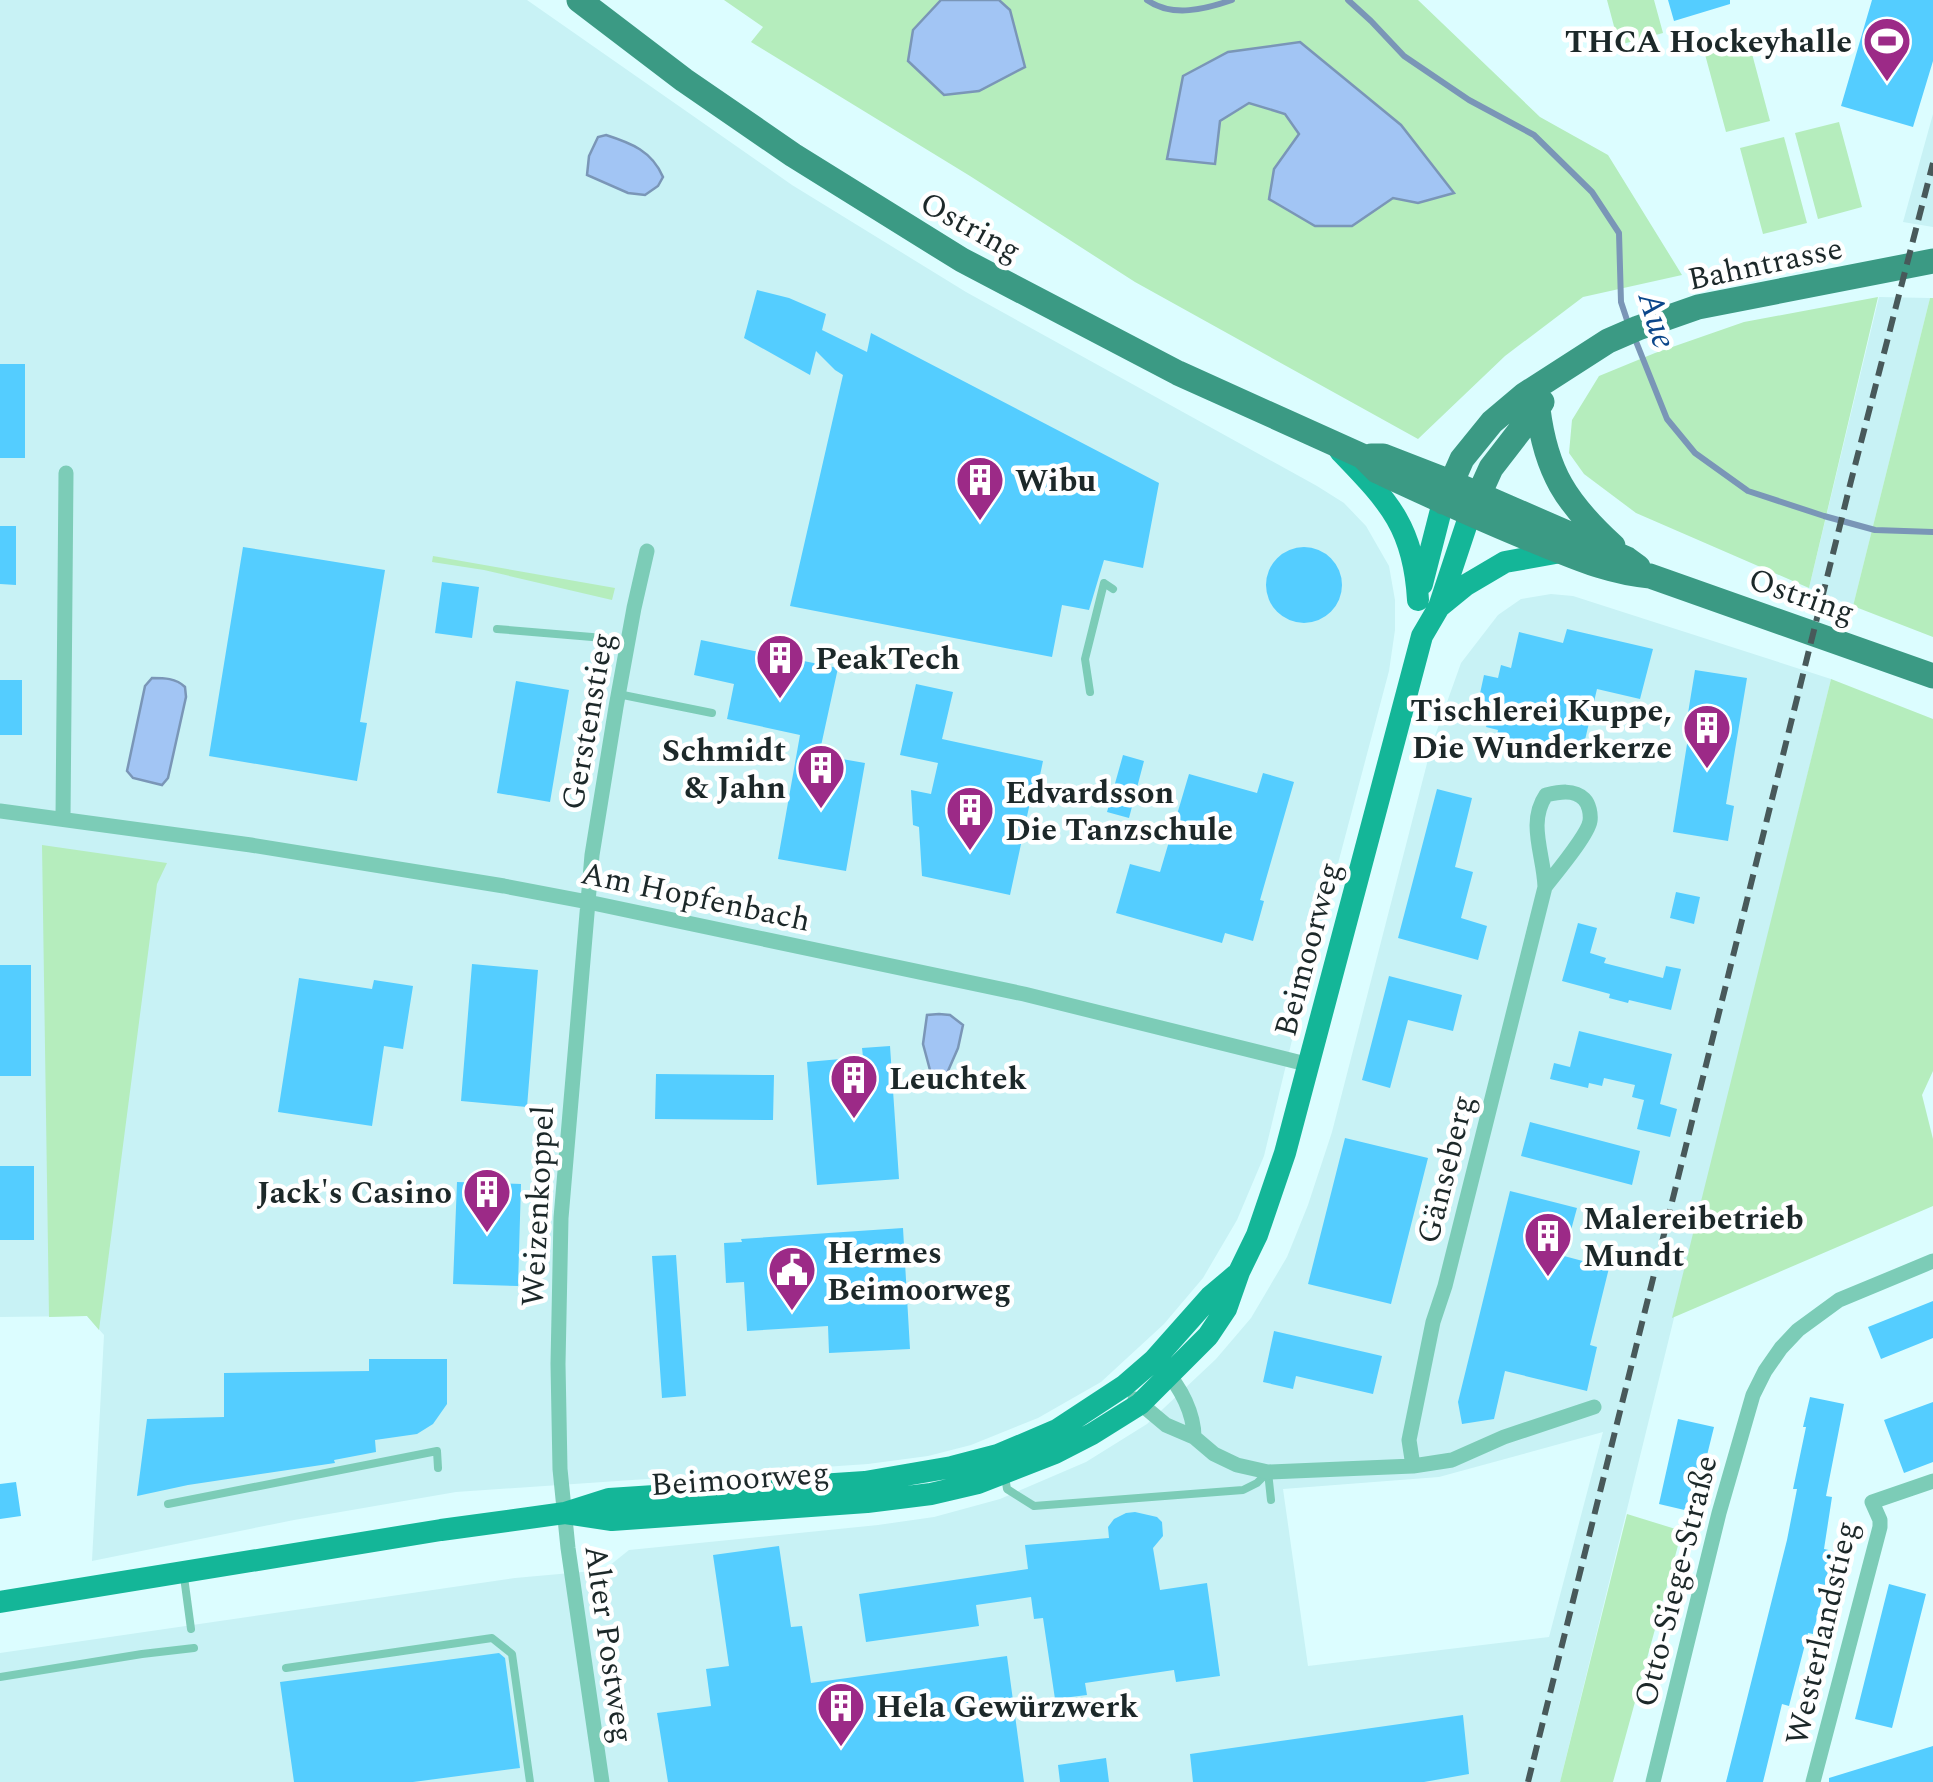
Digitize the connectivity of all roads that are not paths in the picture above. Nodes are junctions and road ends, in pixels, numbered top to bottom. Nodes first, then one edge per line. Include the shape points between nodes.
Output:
1 (579, 0) edge
2 (1933, 261) edge
3 (1564, 371) junction
4 (1538, 409) junction
5 (1331, 441) junction
6 (66, 473) dead end
7 (1446, 492) junction
8 (1474, 505) junction
9 (647, 551) dead end
10 (1561, 552) junction
11 (1627, 559) junction
12 (1650, 576) junction
13 (1113, 588) dead end
14 (1428, 603) junction
15 (497, 629) dead end
16 (628, 640) junction
17 (1933, 676) edge
18 (1090, 692) dead end
19 (618, 694) junction
20 (712, 714) dead end
21 (0, 811) edge
22 (63, 819) junction
23 (1546, 887) junction
24 (588, 902) junction
25 (1310, 1065) junction
26 (1933, 1262) edge
27 (1162, 1368) junction
28 (1124, 1386) junction
29 (1140, 1404) junction
30 (1594, 1407) dead end
31 (1194, 1437) junction
32 (1001, 1465) junction
33 (1413, 1466) junction
34 (438, 1468) dead end
35 (1268, 1472) junction
36 (1933, 1481) edge
37 (1271, 1500) dead end
38 (168, 1504) dead end
39 (565, 1513) junction
40 (184, 1572) junction
41 (0, 1602) edge
42 (191, 1629) dead end
43 (194, 1648) dead end
44 (286, 1668) dead end
45 (0, 1677) edge
46 (530, 1782) edge
47 (602, 1782) edge
48 (1654, 1782) edge
49 (1813, 1782) edge

1 - 5 main road, Ostring via 794,156 962,260 1178,373
2 - 3 main road, Bahntrasse via 1698,307 1608,341
3 - 4 main road, Bahntrasse
3 - 7 main road, Bahntrasse via 1492,422 1462,458
4 - 8 main road, Bahntrasse via 1491,468
4 - 11 main road via 1557,479 1586,521
5 - 7 main road, Ostring via 1362,456 1383,456
5 - 14 main road via 1402,524
6 - 22 street
7 - 8 main road, Ostring
7 - 14 main road, Beimoorweg
8 - 10 main road, Ostring
8 - 11 main road, Ostring
8 - 14 main road, Beimoorweg
9 - 16 street, Gerstenstieg
10 - 12 main road, Ostring
10 - 14 main road via 1505,562
11 - 12 main road, Ostring
12 - 17 main road, Ostring
13 - 18 lane via 1104,583 1085,660
14 - 25 main road, Beimoorweg
15 - 16 lane
16 - 19 street, Gerstenstieg
19 - 20 lane
19 - 24 street, Gerstenstieg
21 - 22 street, Am Hopfenbach
22 - 24 street, Am Hopfenbach
23 - 23 street, Gänseberg via 1590,820 1588,804 1572,792 1546,795 1538,806
23 - 33 street, Gänseberg via 1433,1322 1409,1440
24 - 25 street, Am Hopfenbach via 1024,994
24 - 39 street, Weizenkoppel via 560,1218
25 - 27 main road, Beimoorweg via 1257,1236 1226,1309 1208,1336
26 - 48 street, Otto-Siege-Straße via 1815,1315 1765,1371 1719,1512
27 - 28 main road, Beimoorweg
27 - 29 main road, Beimoorweg
27 - 31 street via 1190,1413
28 - 29 street
28 - 32 main road, Beimoorweg
29 - 31 street
29 - 32 main road, Beimoorweg via 1080,1440
30 - 33 street via 1452,1460
31 - 35 street via 1227,1461
32 - 35 lane via 1007,1488 1034,1506 1243,1490
32 - 39 main road, Beimoorweg via 931,1494 867,1502 612,1520
33 - 35 street
34 - 38 lane via 437,1451
35 - 37 lane
36 - 49 street, Westerlandstieg via 1872,1502 1880,1527
39 - 40 main road, Beimoorweg
39 - 47 street, Alter Postweg
40 - 41 main road, Beimoorweg
40 - 42 lane
43 - 45 lane
44 - 46 lane via 492,1638 512,1654

